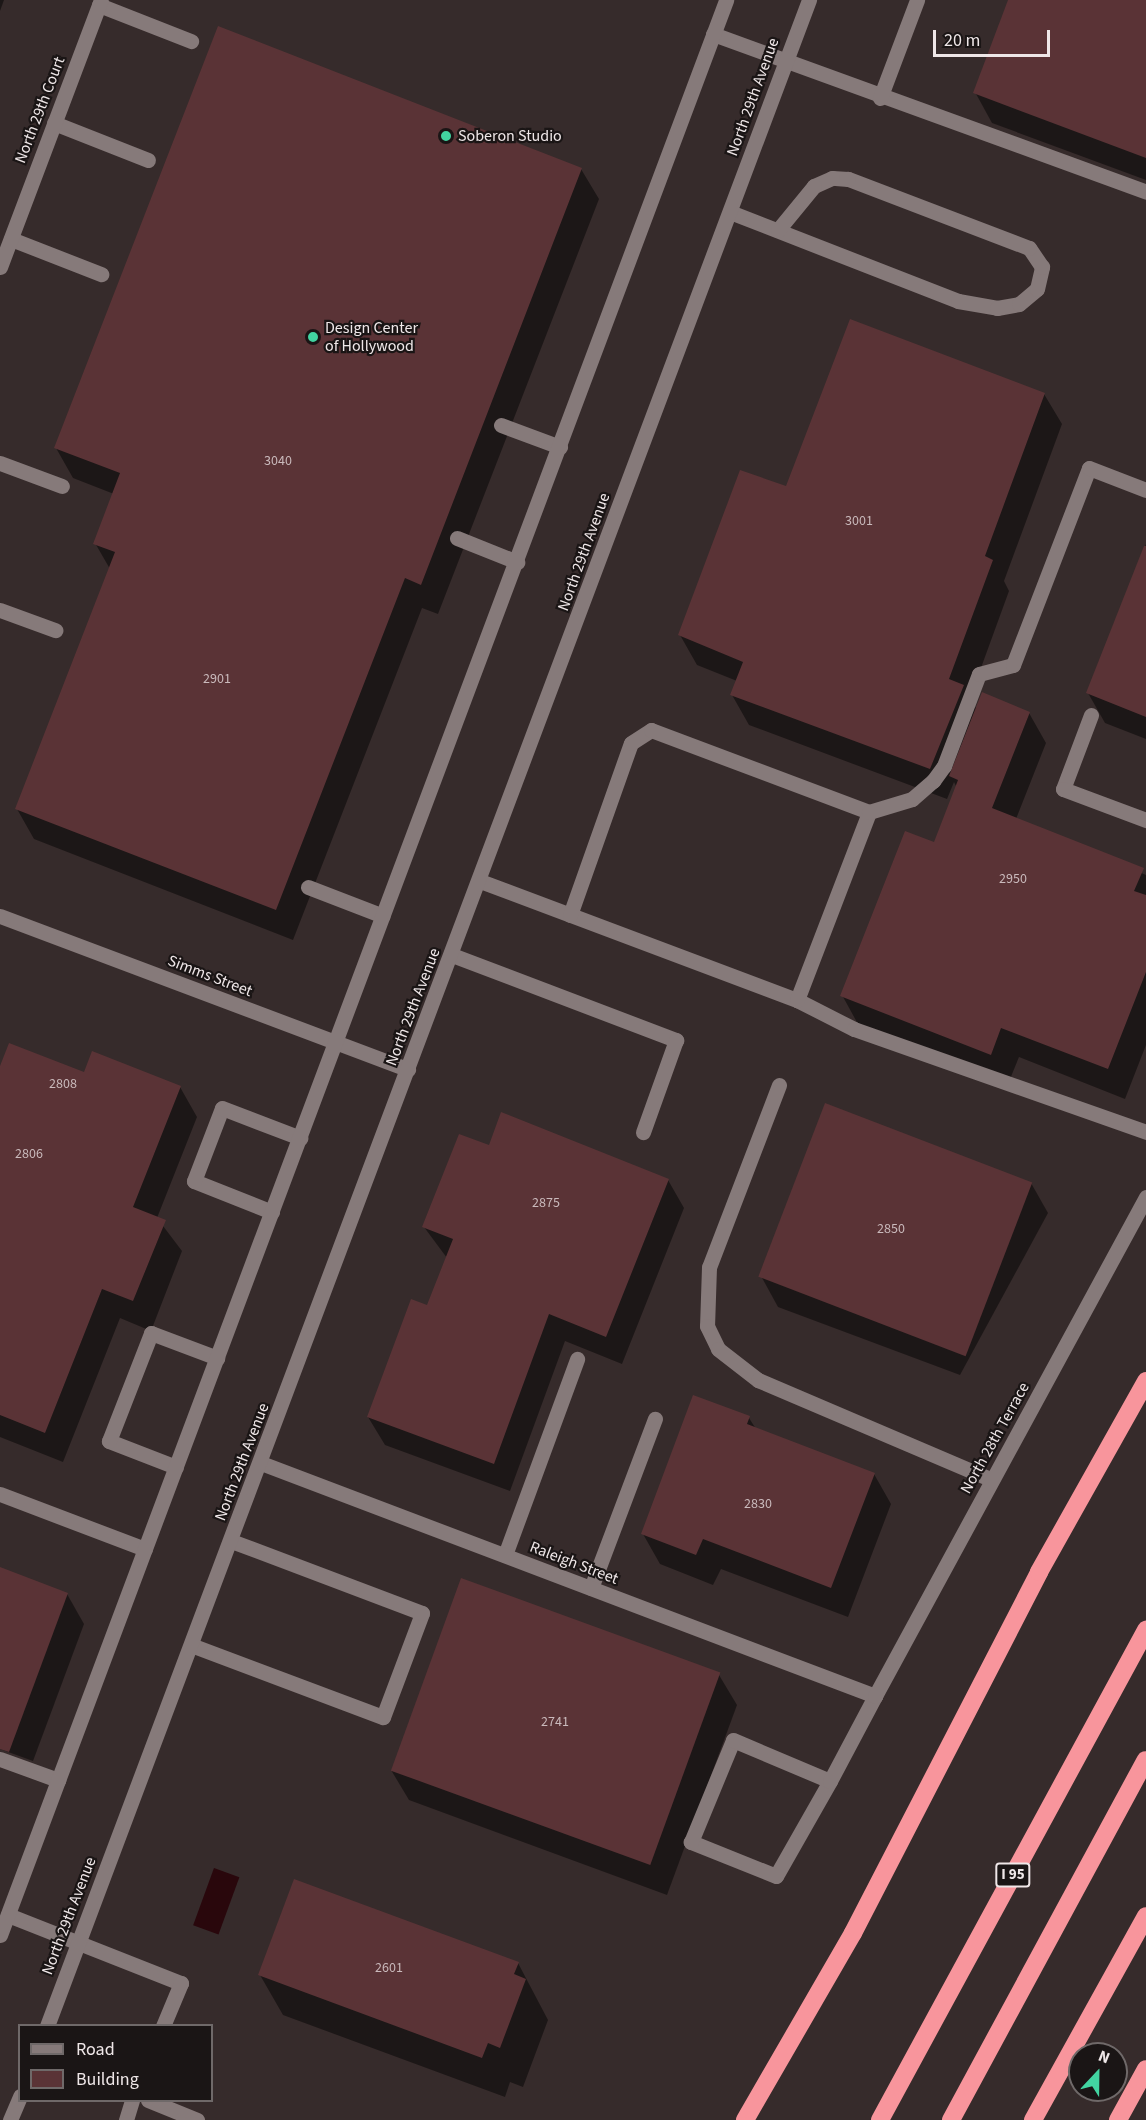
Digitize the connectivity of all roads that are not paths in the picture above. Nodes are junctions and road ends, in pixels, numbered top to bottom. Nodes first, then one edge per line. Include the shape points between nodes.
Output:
1 (726, 0) edge
2 (809, 0) edge
3 (917, 0) edge
4 (100, 3) edge
5 (713, 34) junction
6 (191, 41) dead end
7 (785, 64) junction
8 (880, 98) junction
9 (54, 123) junction
10 (148, 160) dead end
11 (1146, 192) edge
12 (730, 212) junction
13 (778, 230) junction
14 (11, 239) junction
15 (2, 258) edge
16 (101, 274) dead end
17 (501, 425) dead end
18 (560, 447) junction
19 (0, 463) edge
20 (62, 486) dead end
21 (1146, 490) edge
22 (457, 538) dead end
23 (516, 562) junction
24 (0, 610) edge
25 (55, 630) dead end
26 (1090, 715) dead end
27 (869, 812) junction
28 (1146, 820) edge
29 (480, 881) junction
30 (308, 888) dead end
31 (570, 915) junction
32 (0, 916) edge
33 (383, 916) junction
34 (452, 955) junction
35 (797, 1000) junction
36 (335, 1042) junction
37 (408, 1069) junction
38 (779, 1085) dead end
39 (643, 1132) dead end
40 (1146, 1132) edge
41 (300, 1138) junction
42 (1146, 1197) edge
43 (272, 1212) junction
44 (217, 1358) junction
45 (577, 1359) dead end
46 (1146, 1381) edge
47 (655, 1419) dead end
48 (261, 1463) junction
49 (176, 1467) junction
50 (992, 1480) junction
51 (0, 1494) edge
52 (231, 1541) junction
53 (145, 1549) junction
54 (505, 1556) junction
55 (591, 1588) junction
56 (1146, 1630) edge
57 (191, 1645) junction
58 (875, 1696) junction
59 (0, 1759) edge
60 (1146, 1760) edge
61 (58, 1780) junction
62 (831, 1781) junction
63 (8, 1915) junction
64 (1146, 1916) edge
65 (0, 1935) edge
66 (78, 1945) junction
67 (47, 2024) edge
68 (163, 2024) edge
69 (1146, 2069) edge
70 (18, 2101) edge
71 (131, 2102) edge
72 (153, 2102) edge
73 (10, 2120) edge
74 (126, 2120) edge
75 (197, 2120) edge
76 (745, 2120) edge
77 (880, 2120) edge
78 (951, 2120) edge
79 (1033, 2120) edge
80 (1118, 2120) edge

1 - 5 street
2 - 7 street, North 29th Avenue
3 - 8 street
4 - 6 street
4 - 9 street, North 29th Court
5 - 7 street
5 - 18 street
7 - 8 street
7 - 12 street, North 29th Avenue
8 - 11 street
9 - 10 street
9 - 14 street, North 29th Court
12 - 13 street
12 - 29 street, North 29th Avenue
13 - 13 street via 958,301 997,308 1019,304 1037,289 1042,267 1029,248 848,179 832,178 814,186
14 - 15 street, North 29th Court
14 - 16 street
17 - 18 street
18 - 23 street
19 - 20 street
21 - 27 street via 1089,468 1013,665 980,674 944,766 933,782 912,799
22 - 23 street
23 - 33 street
24 - 25 street
26 - 28 street via 1063,789
27 - 31 street via 651,730 631,743
27 - 35 street
29 - 31 street
29 - 34 street, North 29th Avenue
30 - 33 street
31 - 35 street
32 - 36 street, Simms Street
33 - 36 street
34 - 37 street, North 29th Avenue
34 - 39 street via 676,1040
35 - 40 street via 854,1029
36 - 37 street, Simms Street
36 - 41 street
37 - 48 street, North 29th Avenue
38 - 50 street via 709,1267 707,1326 718,1350 758,1380
41 - 43 street
41 - 43 street via 222,1108 194,1181
42 - 50 street, North 28th Terrace
43 - 44 street
44 - 49 street
44 - 49 street via 151,1333 109,1441
45 - 54 street
46 - 76 highway via 1039,1572 854,1933
47 - 55 street
48 - 52 street, North 29th Avenue
48 - 54 street, Raleigh Street
49 - 53 street
50 - 58 street, North 28th Terrace
51 - 53 street
52 - 57 street, North 29th Avenue
52 - 57 street via 422,1613 383,1717
53 - 61 street
54 - 55 street, Raleigh Street
55 - 58 street, Raleigh Street
56 - 77 highway, I 95
57 - 66 street, North 29th Avenue
58 - 62 street, North 28th Terrace
59 - 61 street
60 - 78 highway
61 - 63 street
62 - 62 street, North 28th Terrace via 733,1740 692,1842 776,1876
63 - 65 street
63 - 66 street
64 - 79 highway
66 - 67 street, North 29th Avenue
66 - 68 street via 181,1983
69 - 80 highway
70 - 73 street
71 - 74 street
72 - 75 street

